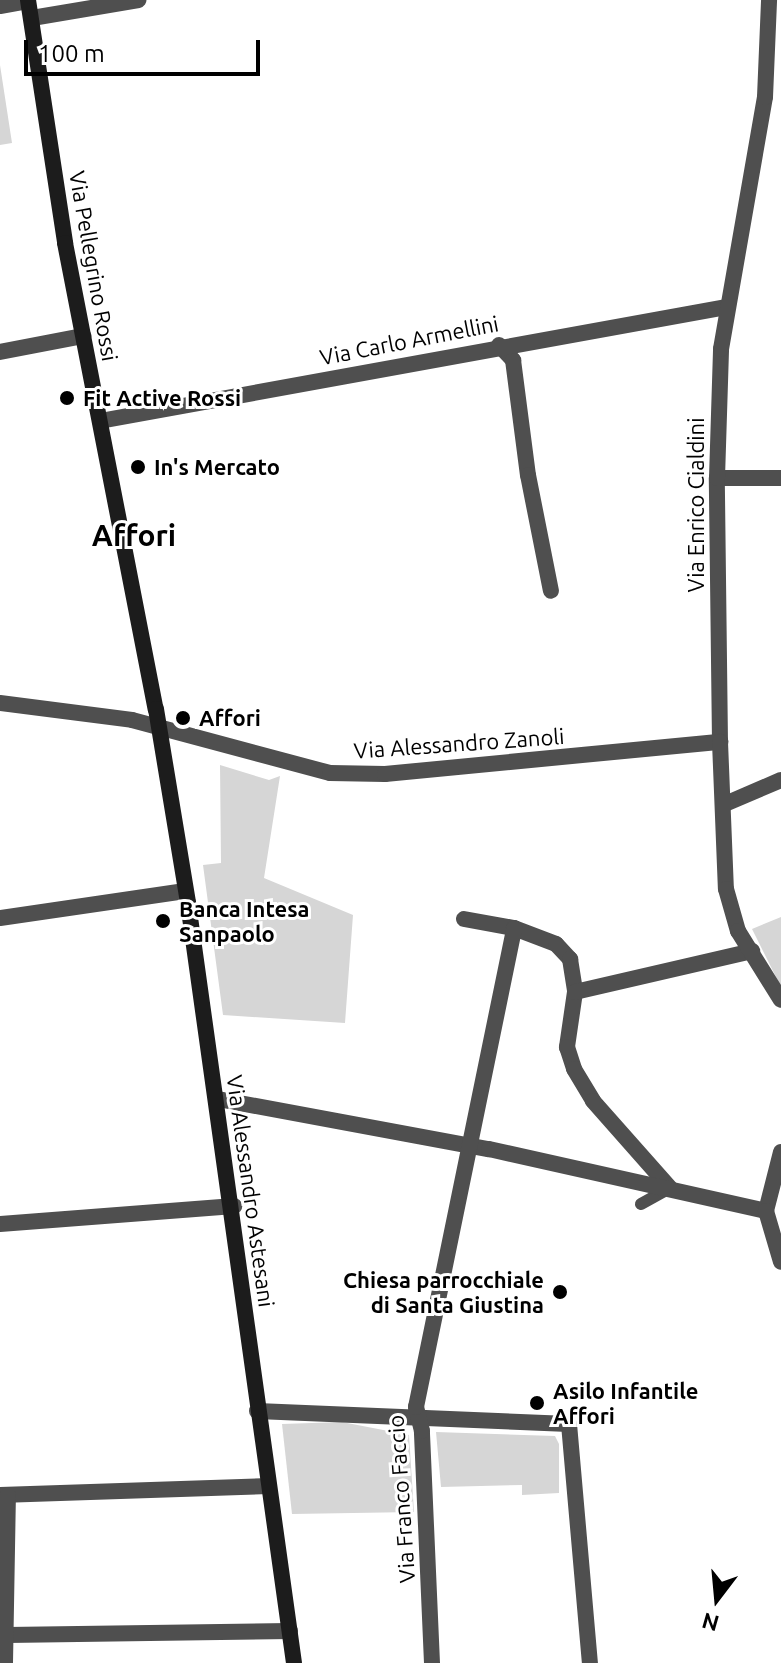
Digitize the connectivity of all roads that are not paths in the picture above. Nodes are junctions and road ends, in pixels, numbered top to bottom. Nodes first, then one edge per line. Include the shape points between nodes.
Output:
1 (28, 0) edge
2 (138, 0) edge
3 (769, 0) edge
4 (0, 6) edge
5 (32, 18) junction
6 (775, 48) edge
7 (726, 307) junction
8 (83, 336) junction
9 (499, 345) junction
10 (0, 352) edge
11 (100, 421) junction
12 (717, 478) junction
13 (781, 478) edge
14 (551, 591) dead end
15 (0, 703) edge
16 (158, 726) junction
17 (720, 742) junction
18 (781, 780) edge
19 (725, 804) junction
20 (185, 891) junction
21 (0, 918) edge
22 (464, 919) dead end
23 (514, 928) junction
24 (752, 951) junction
25 (575, 992) junction
26 (781, 1000) edge
27 (218, 1099) junction
28 (473, 1152) junction
29 (781, 1152) edge
30 (670, 1188) junction
31 (641, 1204) dead end
32 (234, 1206) junction
33 (774, 1212) edge
34 (0, 1224) edge
35 (781, 1262) edge
36 (257, 1411) junction
37 (420, 1418) junction
38 (269, 1486) junction
39 (4, 1495) edge
40 (290, 1631) junction
41 (7, 1635) junction
42 (5, 1663) edge
43 (294, 1663) edge
44 (432, 1663) edge
45 (590, 1663) edge

1 - 4 street
1 - 5 main road, Via Pellegrino Rossi
2 - 5 street
3 - 6 street, Via Enrico Cialdini
5 - 8 main road, Via Pellegrino Rossi
6 - 7 street, Via Enrico Cialdini
7 - 9 street, Via Carlo Armellini
7 - 12 street, Via Enrico Cialdini
8 - 10 street
8 - 11 main road, Via Pellegrino Rossi
9 - 11 street, Via Carlo Armellini
9 - 14 street via 513,360
11 - 16 main road, Via Pellegrino Rossi
12 - 13 street
12 - 17 street, Via Enrico Cialdini
15 - 16 street, Via Alessandro Zanoli
16 - 17 street, Via Alessandro Zanoli via 330,773 385,774
16 - 20 main road, Via Alessandro Astesani
17 - 19 street, Via Enrico Cialdini
18 - 19 street
19 - 24 street, Via Enrico Cialdini via 726,889 738,931
20 - 21 street
20 - 27 main road, Via Alessandro Astesani
22 - 23 street
23 - 25 street via 556,944 570,959
23 - 28 street, Via Franco Faccio
24 - 25 street
24 - 26 street, Via Enrico Cialdini
25 - 30 street via 567,1032 574,1069 593,1101
27 - 28 street
27 - 32 main road, Via Alessandro Astesani
28 - 30 street
28 - 37 street, Via Franco Faccio via 416,1407
29 - 33 street
30 - 31 street
30 - 33 street
32 - 34 street
32 - 36 main road, Via Alessandro Astesani
33 - 35 street
36 - 37 street
36 - 38 main road, Via Alessandro Astesani
37 - 44 street, Via Franco Faccio
37 - 45 street via 569,1424
38 - 39 street
38 - 40 main road, Via Alessandro Astesani
39 - 41 street
40 - 41 street
40 - 43 main road, Via Alessandro Astesani
41 - 42 street

